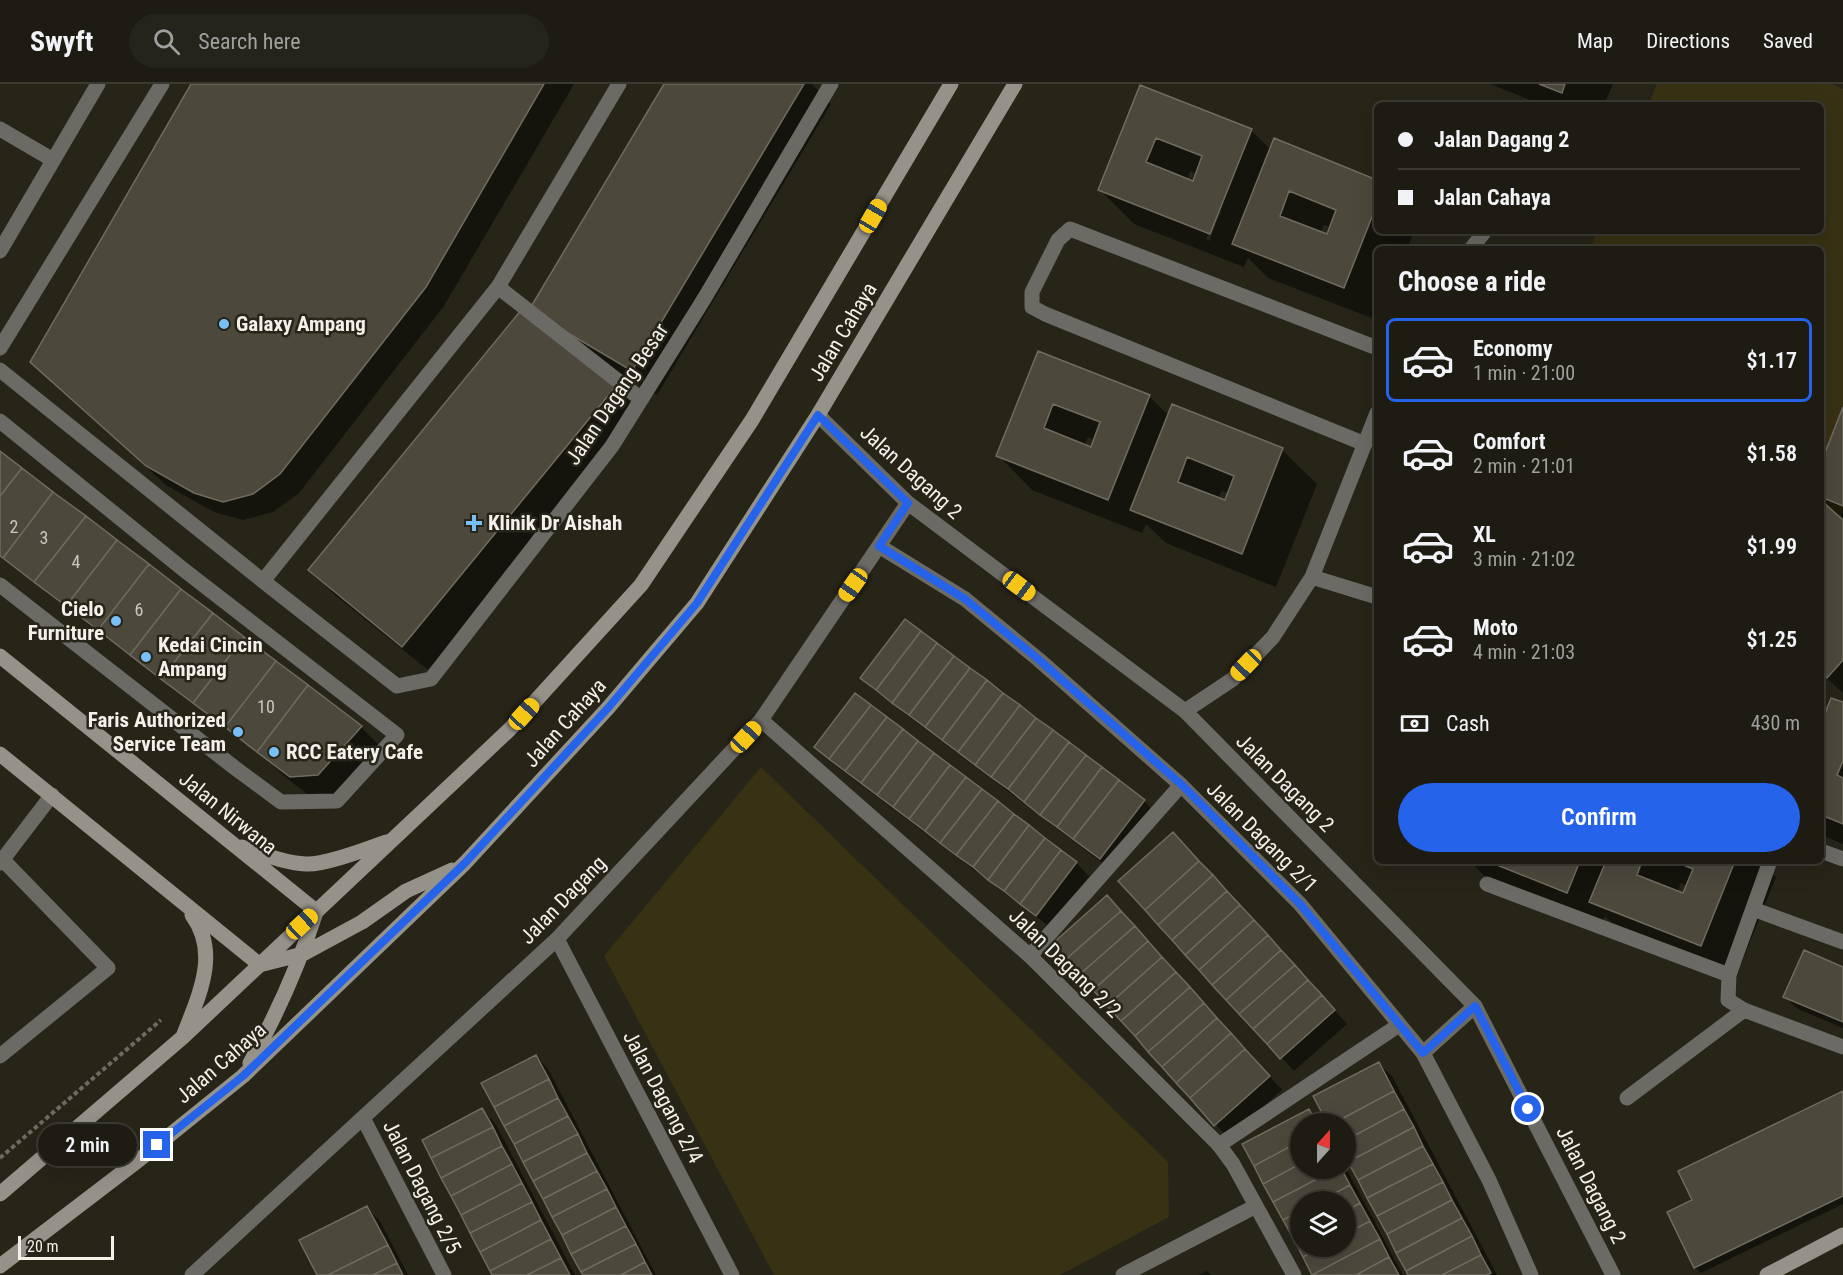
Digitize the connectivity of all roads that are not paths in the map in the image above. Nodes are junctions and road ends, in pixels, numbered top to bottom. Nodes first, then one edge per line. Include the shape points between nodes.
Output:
1 (98, 84) edge
2 (162, 84) edge
3 (619, 84) edge
4 (831, 84) edge
5 (951, 84) edge
6 (1015, 84) edge
7 (0, 129) edge
8 (53, 160) junction
9 (0, 251) edge
10 (498, 287) junction
11 (1374, 347) edge
12 (0, 348) edge
13 (0, 370) edge
14 (641, 399) junction
15 (818, 415) junction
16 (0, 421) edge
17 (1374, 421) edge
18 (1365, 444) junction
19 (908, 503) junction
20 (879, 546) junction
21 (1312, 577) junction
22 (263, 581) junction
23 (0, 585) edge
24 (1374, 596) edge
25 (0, 656) edge
26 (1185, 711) junction
27 (761, 720) junction
28 (0, 754) edge
29 (1182, 785) junction
30 (52, 795) junction
31 (392, 839) junction
32 (231, 843) junction
33 (1824, 852) edge
34 (1843, 859) edge
35 (1, 862) edge
36 (465, 863) junction
37 (1769, 864) edge
38 (1487, 884) dead end
39 (178, 897) junction
40 (1753, 909) junction
41 (316, 911) junction
42 (557, 939) junction
43 (1843, 942) edge
44 (303, 954) junction
45 (1030, 956) junction
46 (260, 965) junction
47 (1729, 975) junction
48 (1475, 1006) junction
49 (1744, 1010) junction
50 (1399, 1025) junction
51 (183, 1037) junction
52 (1843, 1047) edge
53 (1423, 1053) junction
54 (0, 1056) edge
55 (243, 1076) junction
56 (1627, 1098) dead end
57 (363, 1118) junction
58 (1219, 1145) junction
59 (0, 1194) edge
60 (1256, 1206) junction
61 (1843, 1235) edge
62 (0, 1266) edge
63 (192, 1275) edge
64 (444, 1275) edge
65 (732, 1275) edge
66 (1123, 1275) edge
67 (1293, 1275) edge
68 (1531, 1275) edge
69 (1613, 1275) edge
70 (1767, 1275) edge

1 - 8 street
2 - 12 street
3 - 10 street
4 - 14 street, Jalan Dagang Besar
5 - 31 main road, Jalan Cahaya via 752,420 641,585 509,730
6 - 15 main road, Jalan Cahaya
7 - 8 street
8 - 9 street
10 - 14 street
10 - 22 street
11 - 18 street via 1070,229 1058,240 1032,292 1032,307 1045,314
13 - 22 street
14 - 22 street, Jalan Dagang Besar via 612,446 431,679 397,686
15 - 19 street, Jalan Dagang 2
15 - 36 main road, Jalan Cahaya via 697,603 608,708
16 - 23 street via 397,735 337,801 282,801
17 - 18 street
18 - 21 street
19 - 20 street, Jalan Dagang
19 - 26 street, Jalan Dagang 2
20 - 27 street, Jalan Dagang
20 - 29 street, Jalan Dagang 2/1 via 965,599
21 - 24 street
21 - 26 street via 1273,638 1233,679
25 - 32 main road, Jalan Nirwana
26 - 48 street, Jalan Dagang 2
27 - 42 street, Jalan Dagang
27 - 45 street, Jalan Dagang 2/2
28 - 30 main road
29 - 45 street
29 - 50 street, Jalan Dagang 2/1 via 1300,904
30 - 35 street
30 - 39 main road
31 - 32 main road via 307,865
31 - 41 main road, Jalan Cahaya
32 - 41 main road, Jalan Nirwana
33 - 34 street
35 - 54 street via 108,968
36 - 44 main road via 405,891 362,922
36 - 55 main road, Jalan Cahaya
37 - 40 street
38 - 47 street
39 - 46 main road
39 - 51 main road via 202,929 207,956 202,986
40 - 43 street
40 - 47 street
41 - 44 main road
41 - 46 main road, Jalan Cahaya
42 - 57 street, Jalan Dagang
42 - 65 street, Jalan Dagang 2/4
44 - 46 main road
44 - 55 main road
45 - 58 street, Jalan Dagang 2/2
46 - 51 main road, Jalan Cahaya
47 - 49 street via 1728,1000
48 - 53 street
48 - 69 street, Jalan Dagang 2
49 - 52 street
49 - 56 street
50 - 53 street, Jalan Dagang 2/1
50 - 58 street
51 - 59 main road, Jalan Cahaya
53 - 68 street, Jalan Dagang 2/1 via 1489,1180
55 - 62 main road, Jalan Cahaya
57 - 63 street, Jalan Dagang
57 - 64 street, Jalan Dagang 2/5
58 - 60 street, Jalan Dagang 2/2
60 - 66 street
60 - 67 street, Jalan Dagang 2/2
61 - 70 main road

